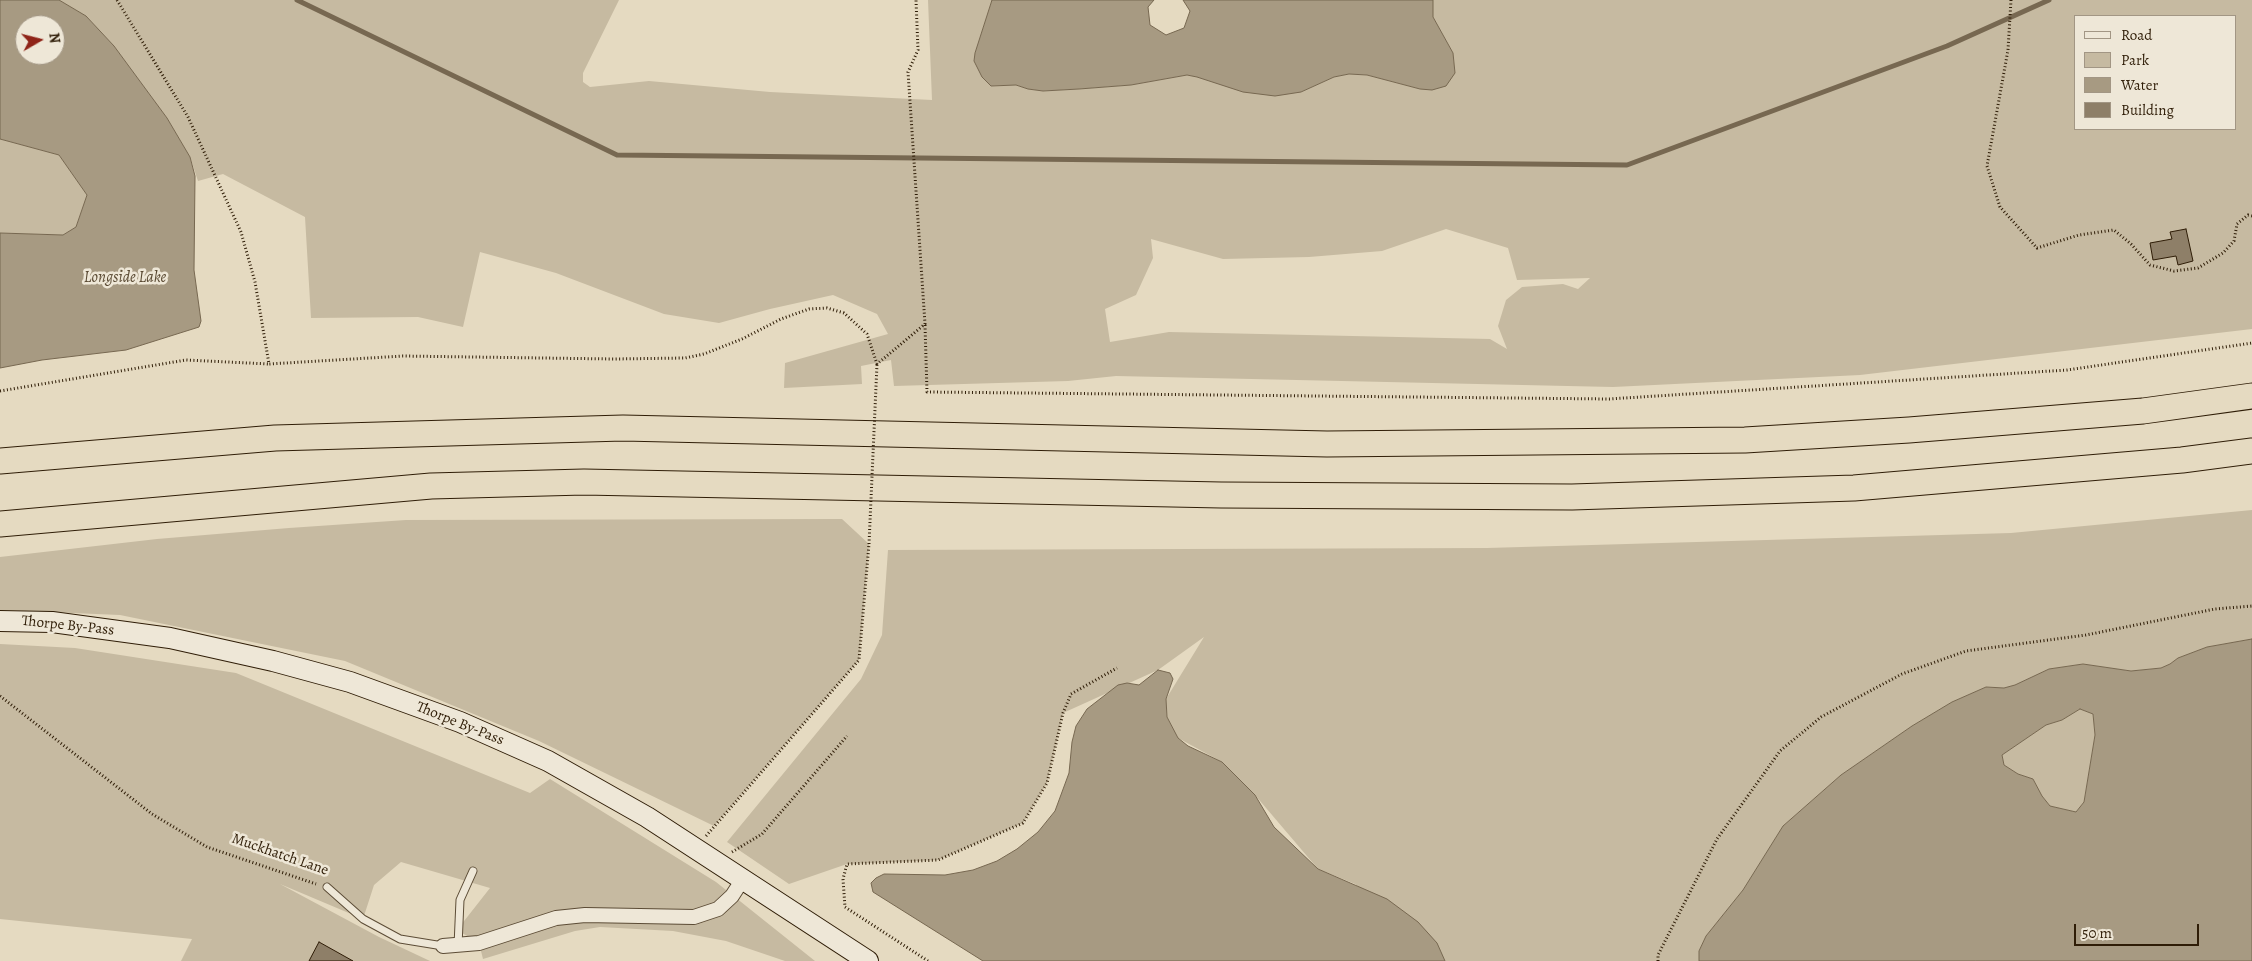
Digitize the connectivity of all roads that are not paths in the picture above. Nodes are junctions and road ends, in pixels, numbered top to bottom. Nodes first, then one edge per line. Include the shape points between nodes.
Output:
1 (2252, 396) edge
2 (2252, 451) edge
3 (0, 461) edge
4 (0, 524) edge
5 (0, 621) edge
6 (473, 871) dead end
7 (743, 879) junction
8 (327, 888) road end
9 (442, 946) joint
10 (458, 946) junction
11 (868, 961) edge

1 - 3 highway via 2143,411 1745,440 1328,444 624,428 275,438
2 - 4 highway via 2182,460 1845,488 1572,497 1221,495 584,482 431,486
5 - 7 main road, Thorpe By-Pass via 52,622 170,638 350,682 460,722 548,761 647,817
6 - 10 lane via 460,900
7 - 10 street, Muckhatch Lane via 732,896 707,914 694,917 585,915 556,918 479,943
7 - 11 main road, Thorpe By-Pass
8 - 9 lane, Muckhatch Lane via 363,919 400,939
9 - 10 street, Muckhatch Lane

